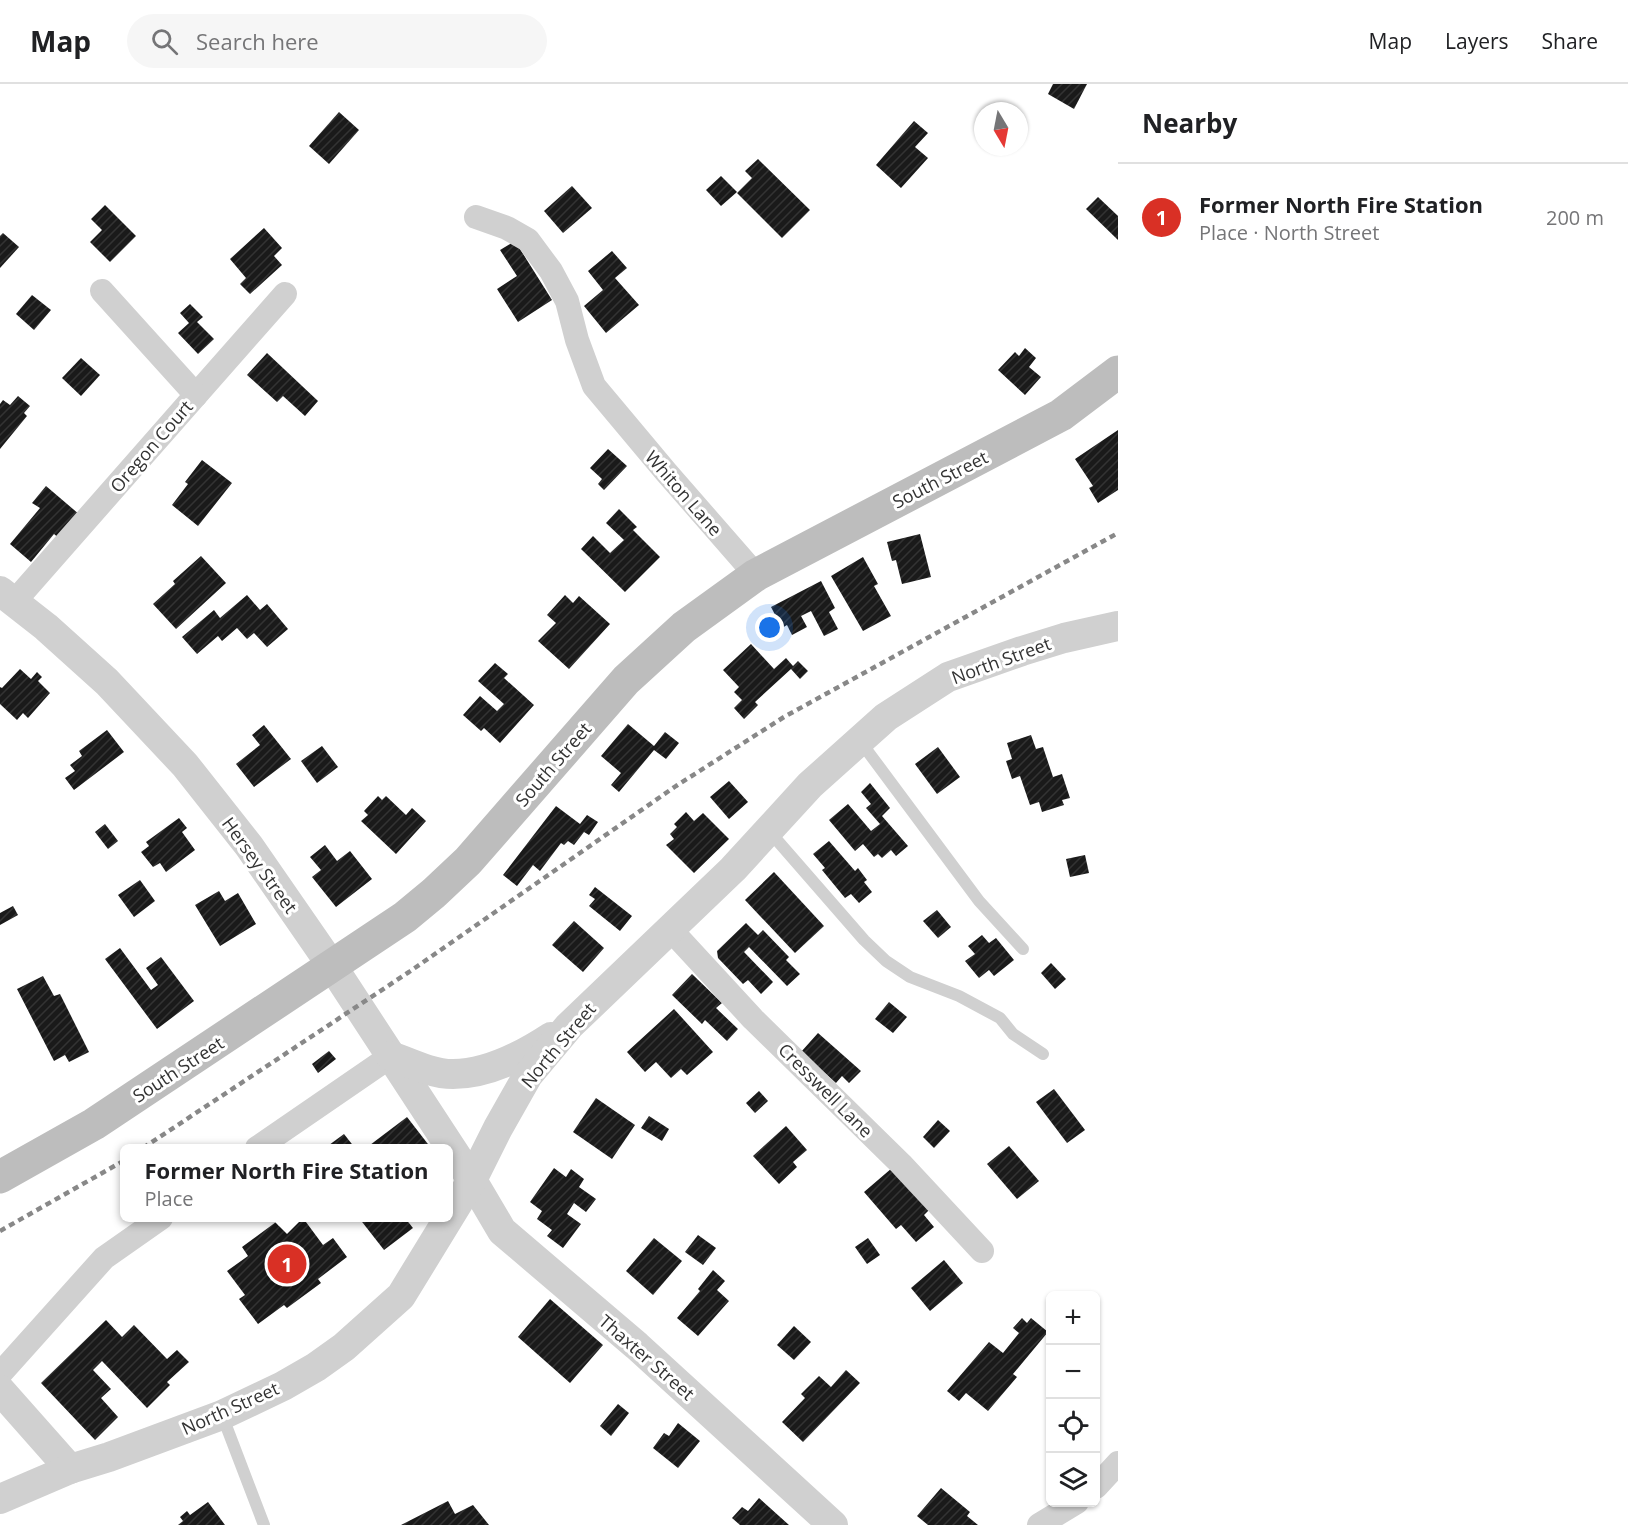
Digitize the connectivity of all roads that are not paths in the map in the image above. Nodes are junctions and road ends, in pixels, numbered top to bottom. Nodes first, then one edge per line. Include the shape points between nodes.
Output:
1 (476, 217) dead end
2 (102, 291) dead end
3 (285, 294) dead end
4 (1118, 372) edge
5 (196, 395) junction
6 (756, 576) junction
7 (4, 594) edge
8 (1118, 626) edge
9 (860, 741) junction
10 (768, 831) junction
11 (670, 929) junction
12 (1023, 949) dead end
13 (332, 966) junction
14 (569, 1026) junction
15 (1043, 1054) dead end
16 (391, 1056) junction
17 (265, 1144) edge
18 (448, 1144) edge
19 (453, 1151) edge
20 (0, 1177) edge
21 (472, 1180) junction
22 (453, 1211) edge
23 (155, 1222) edge
24 (446, 1222) edge
25 (982, 1251) dead end
26 (0, 1374) edge
27 (0, 1390) edge
28 (222, 1415) junction
29 (1118, 1463) edge
30 (70, 1469) junction
31 (1100, 1482) edge
32 (0, 1499) edge
33 (1070, 1507) edge
34 (264, 1525) edge
35 (833, 1525) edge
36 (1039, 1525) edge

1 - 6 street, Whiton Lane via 528,240 567,301 594,386
2 - 5 street, Oregon Court
3 - 5 street
4 - 6 main road, South Street via 1052,420
5 - 7 street, Oregon Court
6 - 13 main road, South Street via 684,627 626,680 468,861 434,893
7 - 13 street, Hersey Street via 107,682 185,765 249,846
8 - 9 street, North Street via 1054,641 948,677 886,717
9 - 10 street, North Street via 810,785
9 - 12 lane via 979,901
10 - 11 street, North Street
10 - 15 lane via 886,961 910,977 959,996 999,1018 1013,1034
11 - 14 street, North Street
11 - 25 street, Cresswell Lane via 753,1019 901,1164
13 - 16 street, Hersey Street
13 - 20 main road, South Street via 93,1124
14 - 16 street via 525,1054 467,1073 452,1075
14 - 21 street, North Street via 528,1075
16 - 17 street
16 - 18 street, Hersey Street
19 - 21 street, Hersey Street
21 - 22 street, North Street
21 - 35 street, Thaxter Street via 502,1231 638,1347
23 - 26 street via 104,1258
24 - 28 street, North Street via 401,1296 386,1311 316,1367
27 - 30 street
28 - 30 street, North Street
28 - 34 lane
29 - 31 street
30 - 32 street, North Street
33 - 36 street

